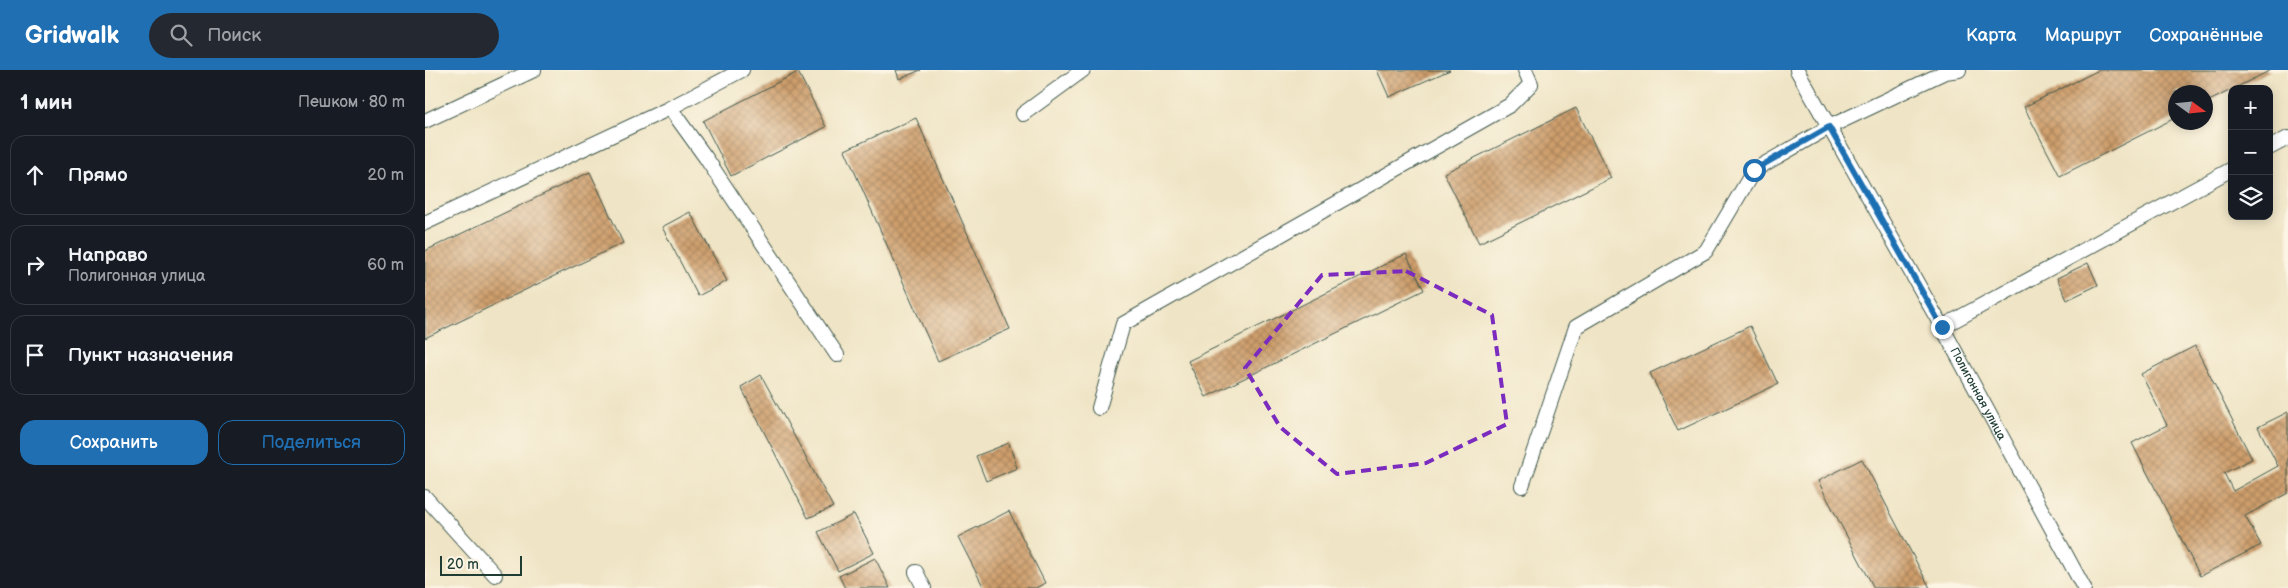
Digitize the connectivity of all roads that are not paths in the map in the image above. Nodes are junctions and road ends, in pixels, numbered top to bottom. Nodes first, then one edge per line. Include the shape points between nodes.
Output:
1 (534, 70) edge
2 (742, 70) edge
3 (1083, 70) edge
4 (1525, 70) edge
5 (1797, 70) edge
6 (1959, 70) edge
7 (669, 108) junction
8 (1023, 114) dead end
9 (425, 121) edge
10 (1829, 127) junction
11 (2288, 138) edge
12 (2273, 146) edge
13 (2228, 171) edge
14 (425, 223) edge
15 (1942, 327) junction
16 (837, 355) dead end
17 (1099, 408) dead end
18 (1522, 486) dead end
19 (425, 497) edge
20 (916, 572) dead end
21 (495, 575) dead end
22 (924, 588) edge
23 (2084, 588) edge

1 - 9 lane
2 - 7 lane
3 - 8 lane
4 - 17 lane via 1531,84 1510,105 1123,324
5 - 10 lane, Полигонная улица
6 - 10 lane via 1945,72
7 - 14 lane
7 - 16 lane
10 - 15 lane, Полигонная улица
10 - 18 lane via 1754,170 1706,251 1576,328
11 - 12 lane
13 - 15 lane
15 - 23 lane, Полигонная улица
19 - 21 lane
20 - 22 lane

